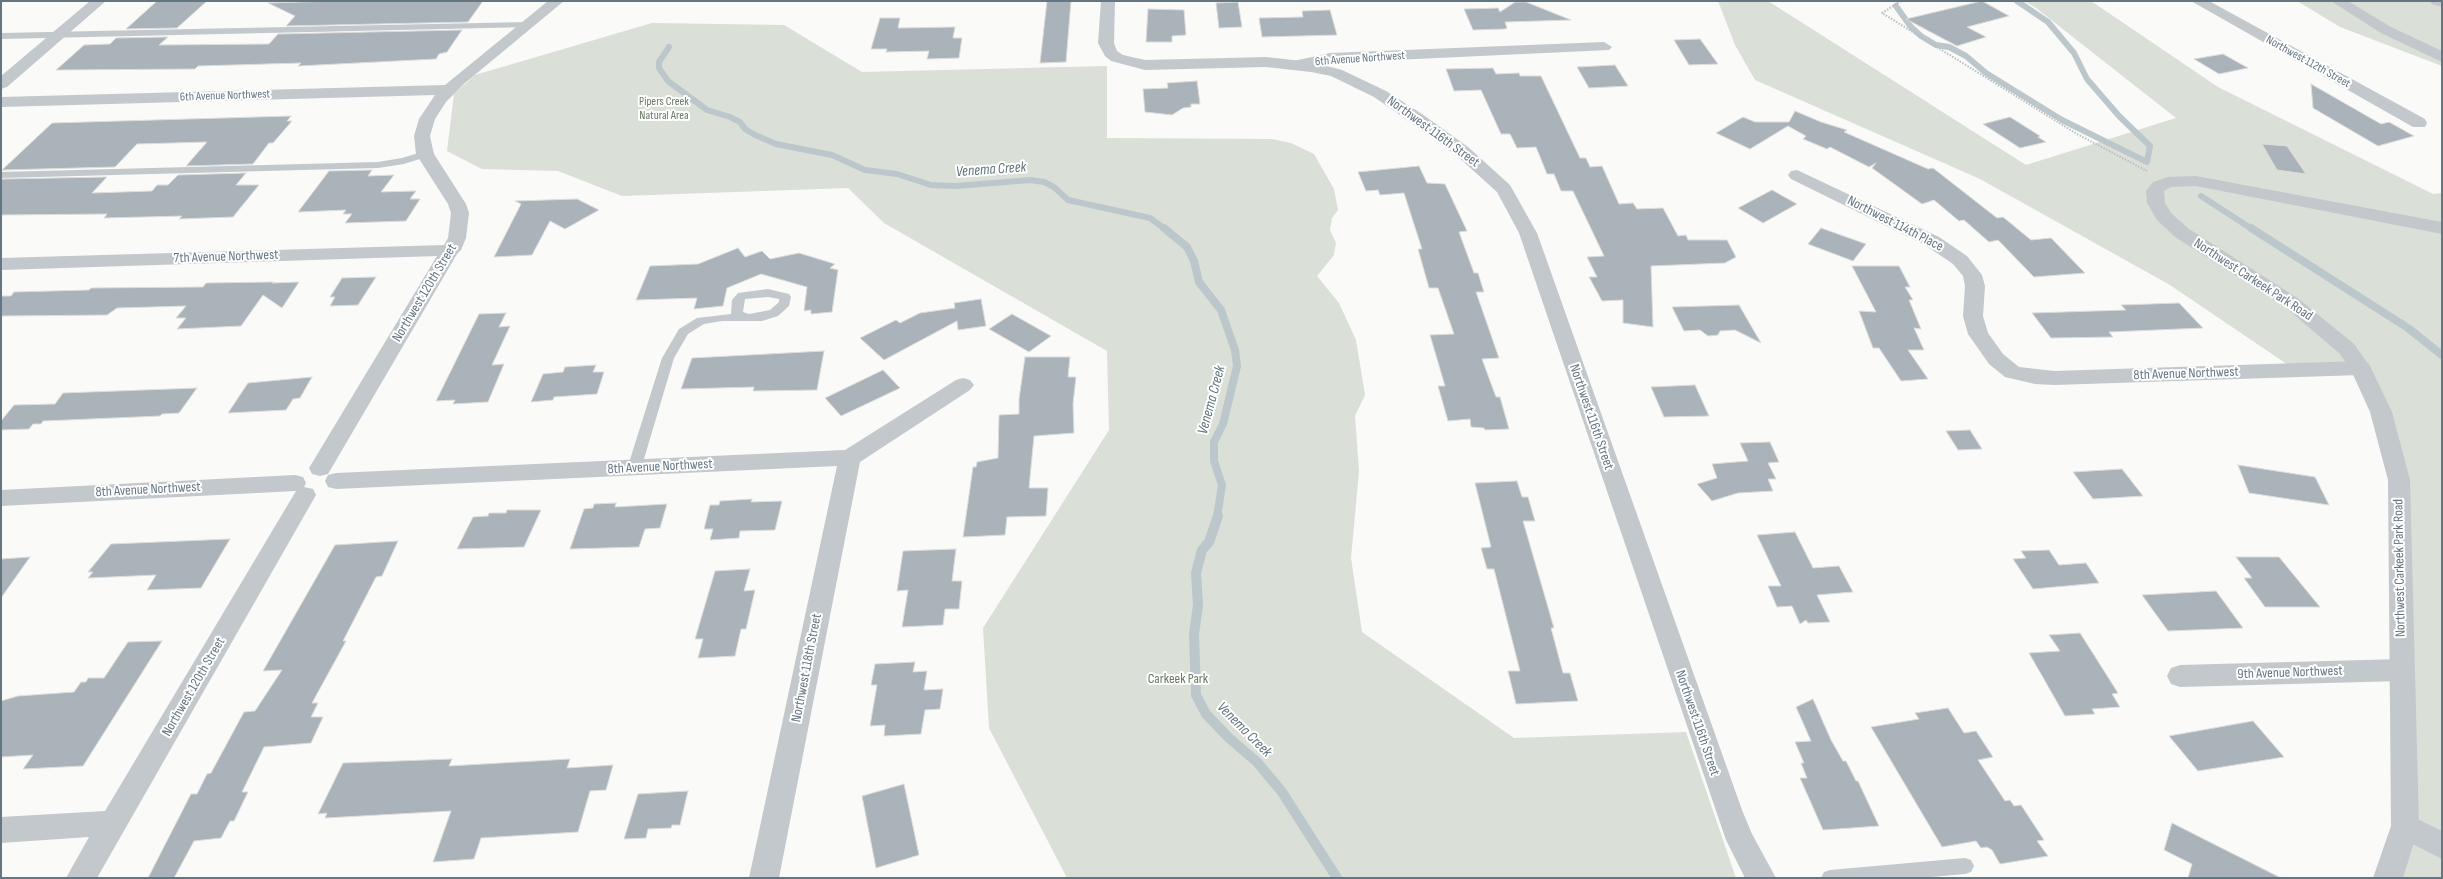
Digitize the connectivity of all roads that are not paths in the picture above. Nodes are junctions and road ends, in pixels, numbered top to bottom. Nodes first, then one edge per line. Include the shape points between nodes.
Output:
1 (99, 1) edge
2 (557, 1) edge
3 (1108, 1) edge
4 (2198, 1) edge
5 (2338, 1) edge
6 (2437, 1) edge
7 (2442, 3) edge
8 (528, 25) junction
9 (59, 35) junction
10 (1, 36) edge
11 (1604, 47) dead end
12 (2442, 57) edge
13 (1296, 65) junction
14 (1, 84) edge
15 (449, 90) junction
16 (1, 102) edge
17 (2419, 123) dead end
18 (425, 154) junction
19 (1, 175) edge
20 (1797, 175) dead end
21 (2442, 228) edge
22 (452, 250) junction
23 (1, 264) edge
24 (748, 318) dead end
25 (2361, 368) junction
26 (2012, 372) joint
27 (963, 385) dead end
28 (850, 458) junction
29 (634, 469) junction
30 (328, 474) junction
31 (300, 489) junction
32 (1, 498) edge
33 (2401, 670) junction
34 (2180, 676) dead end
35 (115, 823) junction
36 (2405, 826) junction
37 (1, 830) edge
38 (2442, 846) edge
39 (1965, 866) dead end
40 (81, 878) edge
41 (764, 878) edge
42 (1761, 878) edge
43 (1830, 878) edge
44 (2388, 878) edge

1 - 9 street
2 - 8 street, Northwest 120th Street
3 - 13 street, 6th Avenue Northwest via 1106,43 1110,53 1117,58 1146,65 1266,62
4 - 17 street, Northwest 112th Street
5 - 12 street via 2386,30
6 - 7 street
8 - 9 lane
8 - 15 street, Northwest 120th Street
9 - 10 lane
9 - 14 street
11 - 13 street, 6th Avenue Northwest via 1330,58
13 - 42 street, Northwest 116th Street via 1340,74 1380,94 1472,159 1498,182 1515,207 1535,251 1728,810 1740,840
15 - 16 street, 6th Avenue Northwest
15 - 18 street, Northwest 120th Street via 425,123 422,136
18 - 19 lane via 400,162 378,164
18 - 22 street, Northwest 120th Street via 457,204 460,213 457,238
20 - 26 street, Northwest 114th Place via 1932,241 1960,260 1972,275 1975,286 1973,316 1978,334 1996,359
21 - 25 street, Northwest Carkeek Park Road via 2196,181 2168,182 2155,191 2154,197 2159,209 2172,225 2306,313 2347,349
22 - 23 street, 7th Avenue Northwest
22 - 30 street, Northwest 120th Street
24 - 29 lane via 722,317 701,321 683,332 668,358
25 - 26 street, 8th Avenue Northwest via 2054,378
25 - 33 street, Northwest Carkeek Park Road via 2382,412 2399,480
27 - 28 street, 8th Avenue Northwest
28 - 29 street, 8th Avenue Northwest
28 - 41 street, Northwest 118th Street
29 - 30 street, 8th Avenue Northwest
30 - 31 street, 8th Avenue Northwest via 303,474
31 - 32 street, 8th Avenue Northwest
31 - 35 street, Northwest 120th Street
33 - 34 street, 9th Avenue Northwest
33 - 36 street, Northwest Carkeek Park Road
35 - 37 street
35 - 40 street, Northwest 120th Street
36 - 38 street
36 - 44 street
39 - 43 lane

